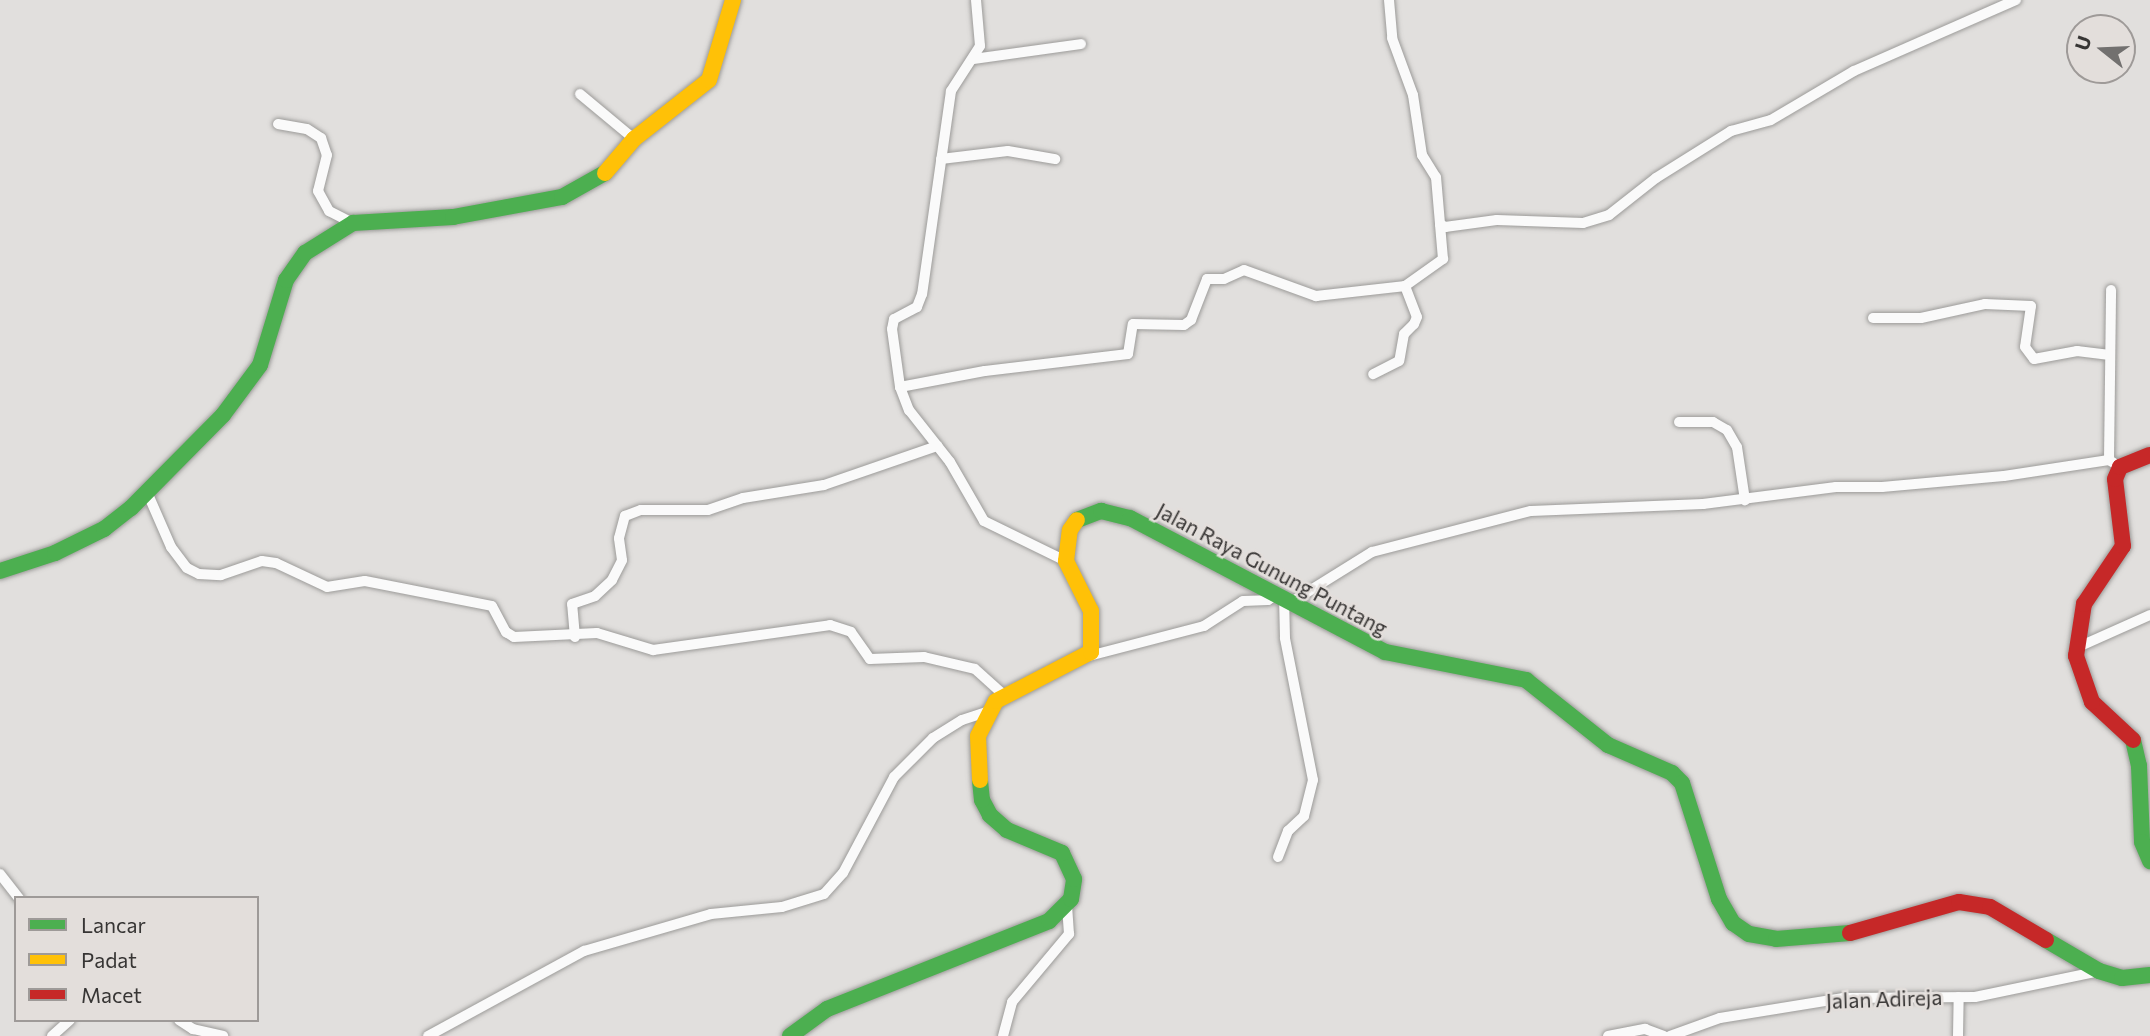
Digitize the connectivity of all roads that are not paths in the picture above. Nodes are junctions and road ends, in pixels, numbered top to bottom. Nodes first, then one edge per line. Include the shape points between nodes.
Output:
1 (733, 0) edge
2 (976, 0) edge
3 (1390, 0) edge
4 (2016, 0) edge
5 (1081, 44) dead end
6 (973, 59) junction
7 (580, 94) dead end
8 (278, 124) dead end
9 (634, 139) junction
10 (941, 159) junction
11 (1055, 159) dead end
12 (353, 223) junction
13 (1440, 224) junction
14 (1405, 286) junction
15 (2111, 290) dead end
16 (1873, 318) dead end
17 (2110, 355) junction
18 (1373, 374) dead end
19 (900, 387) junction
20 (1679, 422) dead end
21 (937, 446) junction
22 (2150, 455) edge
23 (2115, 464) junction
24 (147, 492) junction
25 (1745, 497) junction
26 (1066, 561) junction
27 (0, 572) edge
28 (1285, 597) junction
29 (2150, 615) edge
30 (575, 637) junction
31 (2076, 648) junction
32 (1085, 657) junction
33 (1004, 695) junction
34 (989, 711) junction
35 (1278, 857) dead end
36 (2150, 860) edge
37 (0, 874) edge
38 (17, 896) edge
39 (1067, 905) junction
40 (2099, 971) junction
41 (2150, 975) edge
42 (1959, 997) junction
43 (68, 1022) edge
44 (182, 1022) edge
45 (52, 1036) edge
46 (223, 1036) edge
47 (428, 1036) edge
48 (790, 1036) edge
49 (1003, 1036) edge
50 (1608, 1036) edge
51 (1664, 1036) edge
52 (1670, 1036) edge
53 (1958, 1036) edge

1 - 9 street via 709,80
2 - 6 street via 980,46
3 - 13 street via 1392,38 1413,96 1422,155 1436,177
4 - 13 street via 1854,71 1771,120 1731,131 1656,178 1609,215 1567,224 1497,220
5 - 6 street
6 - 10 street via 951,91
7 - 9 street
8 - 12 street via 307,129 321,138 327,155 318,191 329,211
9 - 12 street via 615,166 562,197 453,217
10 - 11 street via 1008,151
10 - 19 street via 922,294 916,307 894,318 892,329
12 - 24 street via 296,261 249,386
13 - 14 street via 1443,259
14 - 18 street via 1417,317 1404,334 1399,360
14 - 19 street via 1316,296 1271,276 1239,271 1224,279 1207,279 1188,323 1133,324 1128,354 985,371
15 - 17 street
16 - 17 street via 1921,318 1985,304 2031,306 2025,347 2034,359 2077,351
17 - 23 street
19 - 21 street via 909,410
20 - 25 street via 1713,422 1727,430 1737,447
21 - 26 street via 984,521
21 - 30 street via 824,485 743,498 708,510 641,510 625,516 619,538 622,559 612,580 595,596 572,604
22 - 23 street
23 - 25 street
23 - 31 street via 2123,546 2084,604
24 - 27 street via 104,529
24 - 30 street via 171,547 187,568 199,574 220,575 269,562 327,587 365,581 403,592 484,604 498,613 506,632 514,637
25 - 28 street via 1644,509 1531,511 1372,552
26 - 28 street, Jalan Raya Gunung Puntang via 1070,530 1077,519 1088,512 1114,512
26 - 32 street via 1091,611 1094,643
28 - 32 street via 1243,601 1204,626
28 - 35 street via 1287,647 1313,780 1304,817 1288,831
28 - 40 street, Jalan Raya Gunung Puntang via 1334,629 1385,652 1526,680 1608,745 1672,773 1682,783 1719,900 1733,923 1749,934 1776,939 1856,932 1959,902 1990,907
29 - 31 street
30 - 33 street via 597,633 653,650 830,625 851,632 870,659 924,657 975,669
31 - 36 street via 2078,672 2092,702 2133,740 2140,766 2142,842
32 - 33 street
33 - 34 street
34 - 39 street via 978,736 982,800 1006,830 1062,853 1074,879
34 - 47 street via 962,720 933,738 894,777 843,873 824,894 782,907 711,914 584,951
37 - 38 street
39 - 48 street via 1049,921 827,1009
39 - 49 street via 1069,934 1012,1002
40 - 41 street, Jalan Raya Gunung Puntang via 2122,978
40 - 42 street, Jalan Adireja
42 - 52 street, Jalan Adireja via 1843,998 1720,1018
42 - 53 street
43 - 45 street
44 - 46 street
50 - 51 street via 1645,1029

